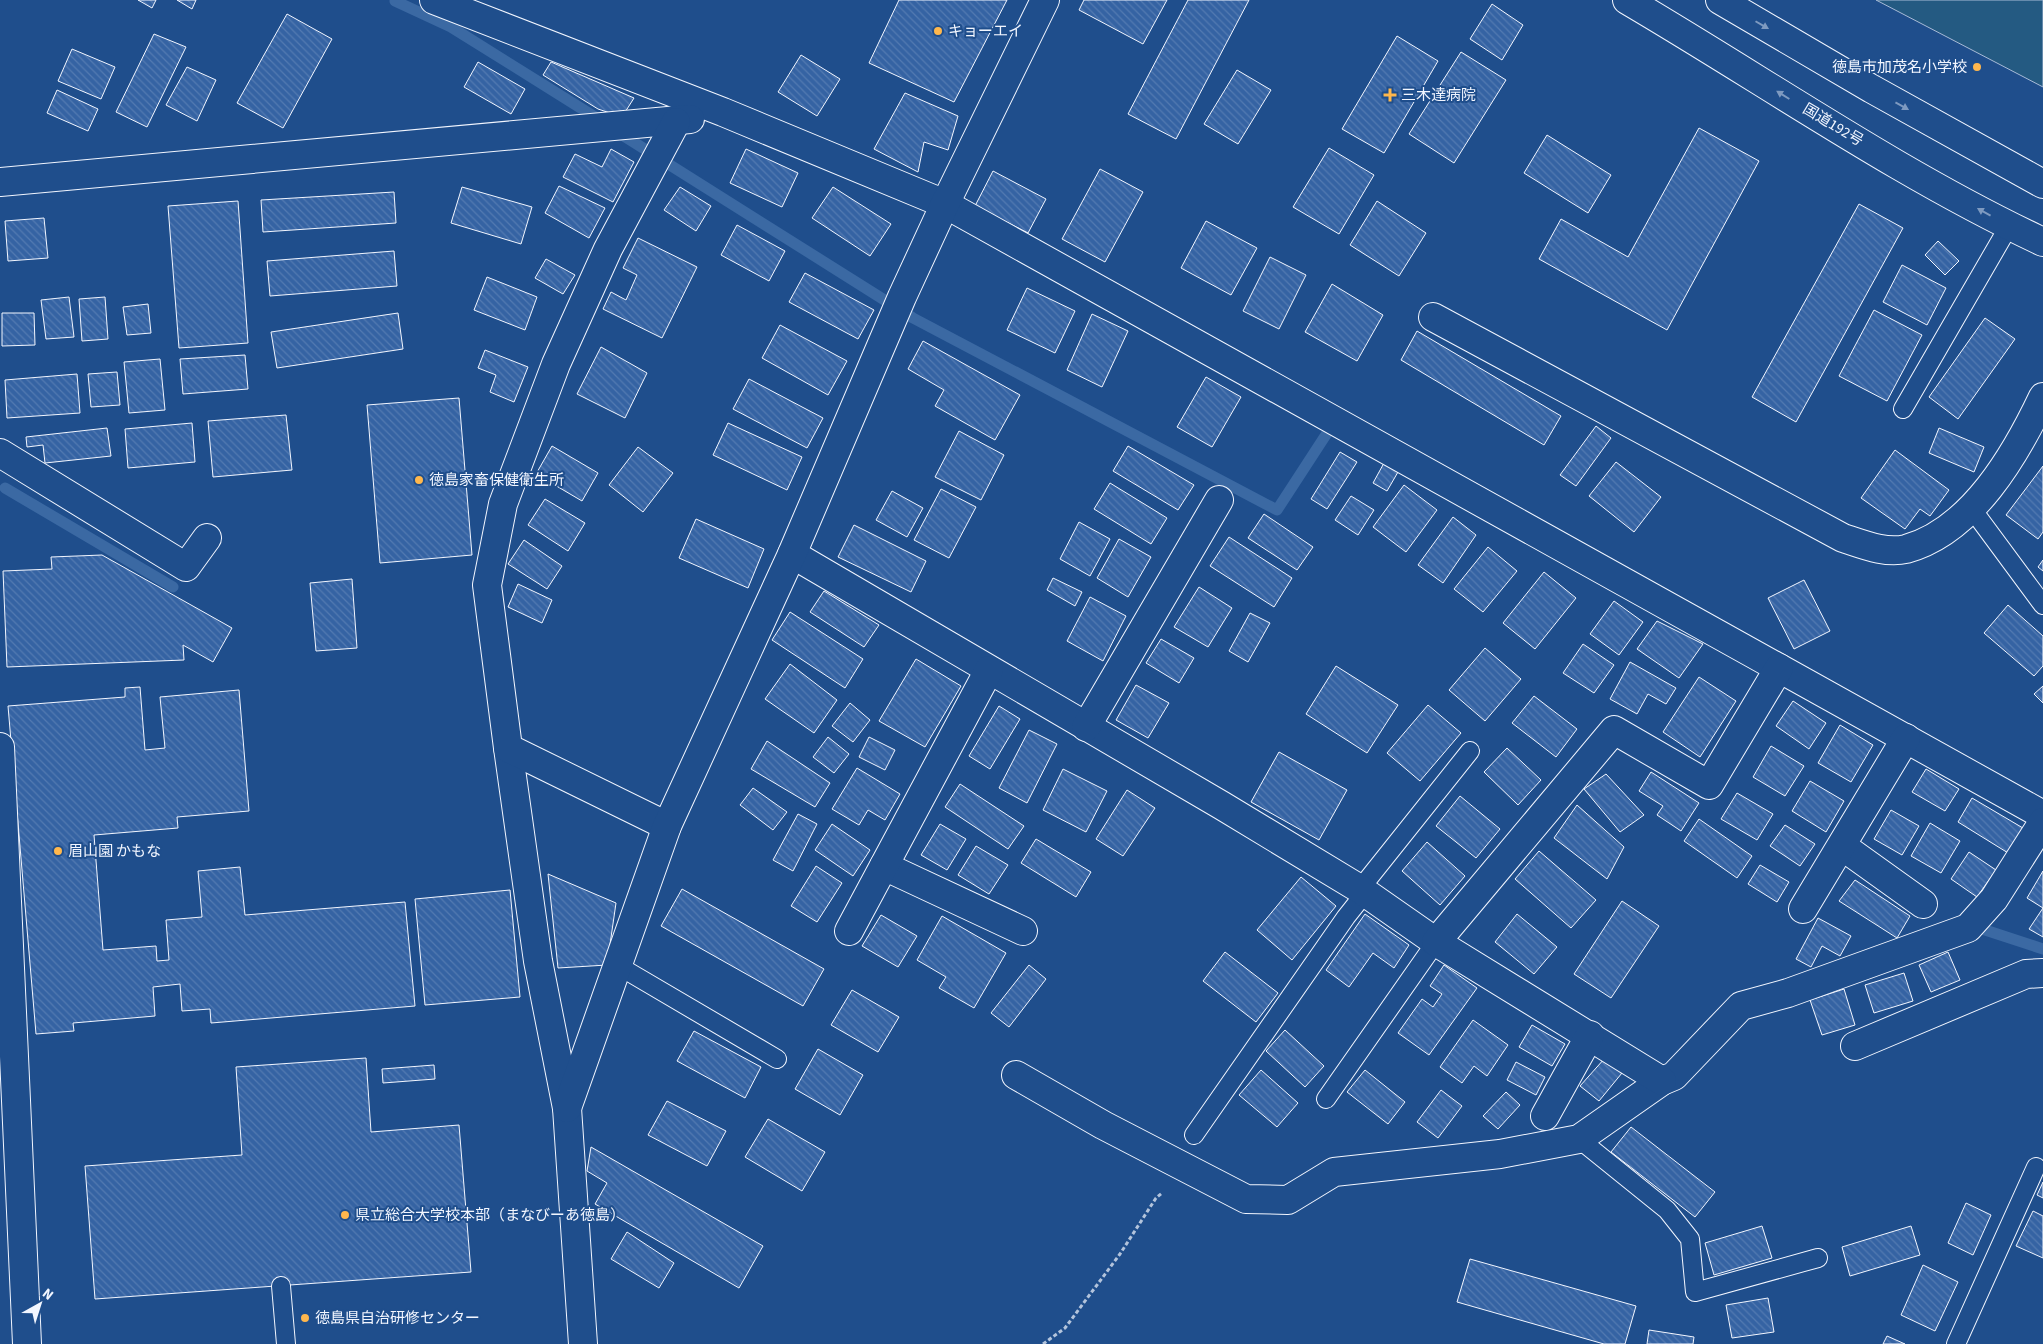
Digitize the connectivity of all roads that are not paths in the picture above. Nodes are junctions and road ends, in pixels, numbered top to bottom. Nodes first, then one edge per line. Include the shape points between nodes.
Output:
1 (434, 0) edge
2 (1045, 0) edge
3 (1627, 0) edge
4 (1720, 0) edge
5 (723, 112) junction
6 (676, 122) junction
7 (0, 182) edge
8 (2043, 184) edge
9 (945, 204) junction
10 (2009, 226) junction
11 (2043, 242) edge
12 (1433, 316) dead end
13 (2043, 397) edge
14 (1903, 409) dead end
15 (0, 453) edge
16 (1219, 500) dead end
17 (1972, 509) junction
18 (207, 538) dead end
19 (792, 554) junction
20 (2043, 605) edge
21 (1779, 668) junction
22 (989, 670) junction
23 (1086, 727) junction
24 (1906, 738) junction
25 (508, 748) junction
26 (1470, 751) dead end
27 (0, 759) edge
28 (2043, 815) edge
29 (2043, 822) edge
30 (667, 826) junction
31 (1842, 846) junction
32 (884, 866) junction
33 (1363, 891) junction
34 (1923, 904) dead end
35 (1803, 909) dead end
36 (1023, 931) dead end
37 (849, 932) dead end
38 (1436, 942) junction
39 (617, 965) junction
40 (2043, 973) edge
41 (1590, 1035) junction
42 (1854, 1046) dead end
43 (777, 1059) dead end
44 (1016, 1075) dead end
45 (1662, 1081) junction
46 (1326, 1099) dead end
47 (566, 1108) junction
48 (1545, 1116) dead end
49 (1194, 1135) dead end
50 (1579, 1139) junction
51 (2036, 1167) dead end
52 (1818, 1258) dead end
53 (12, 1286) edge
54 (281, 1286) dead end
55 (27, 1344) edge
56 (286, 1344) edge
57 (583, 1344) edge
58 (1956, 1344) edge

1 - 5 main road
2 - 9 main road
10 -> 3 main road, 国道192号 via 1861,143
4 -> 8 main road
5 - 6 main road
5 - 9 main road
6 - 7 main road
6 - 25 main road via 608,249 556,364 503,504 487,584
9 - 19 main road via 890,323
9 - 21 main road
10 - 11 main road, 国道192号
10 - 14 lane
12 - 17 main road via 1842,538 1878,549 1905,549 1930,539
13 - 17 main road via 2023,437
15 - 18 main road via 186,567
16 - 23 main road
17 - 20 lane
19 - 22 main road
19 - 30 main road
21 - 24 main road
21 - 38 main road via 1709,785 1614,730
22 - 23 main road
22 - 32 main road
23 - 33 main road
24 - 28 main road
24 - 31 main road
25 - 30 main road
25 - 47 main road via 538,961
26 - 33 lane
27 - 53 main road
29 - 45 main road via 1994,899 1968,928 1788,994 1741,1006 1674,1076
30 - 39 main road
31 - 34 main road
31 - 35 main road
32 - 36 main road
32 - 37 main road
33 - 38 main road
33 - 49 lane
38 - 41 main road
38 - 46 lane
39 - 43 lane
39 - 47 main road
40 - 42 main road via 2026,974
41 - 45 main road
41 - 48 main road
44 - 50 main road via 1246,1199 1288,1200 1334,1172 1500,1154
45 - 50 main road
47 - 57 main road
50 - 52 lane via 1667,1210 1690,1240 1695,1292
51 - 58 lane
53 - 55 main road
54 - 56 lane

